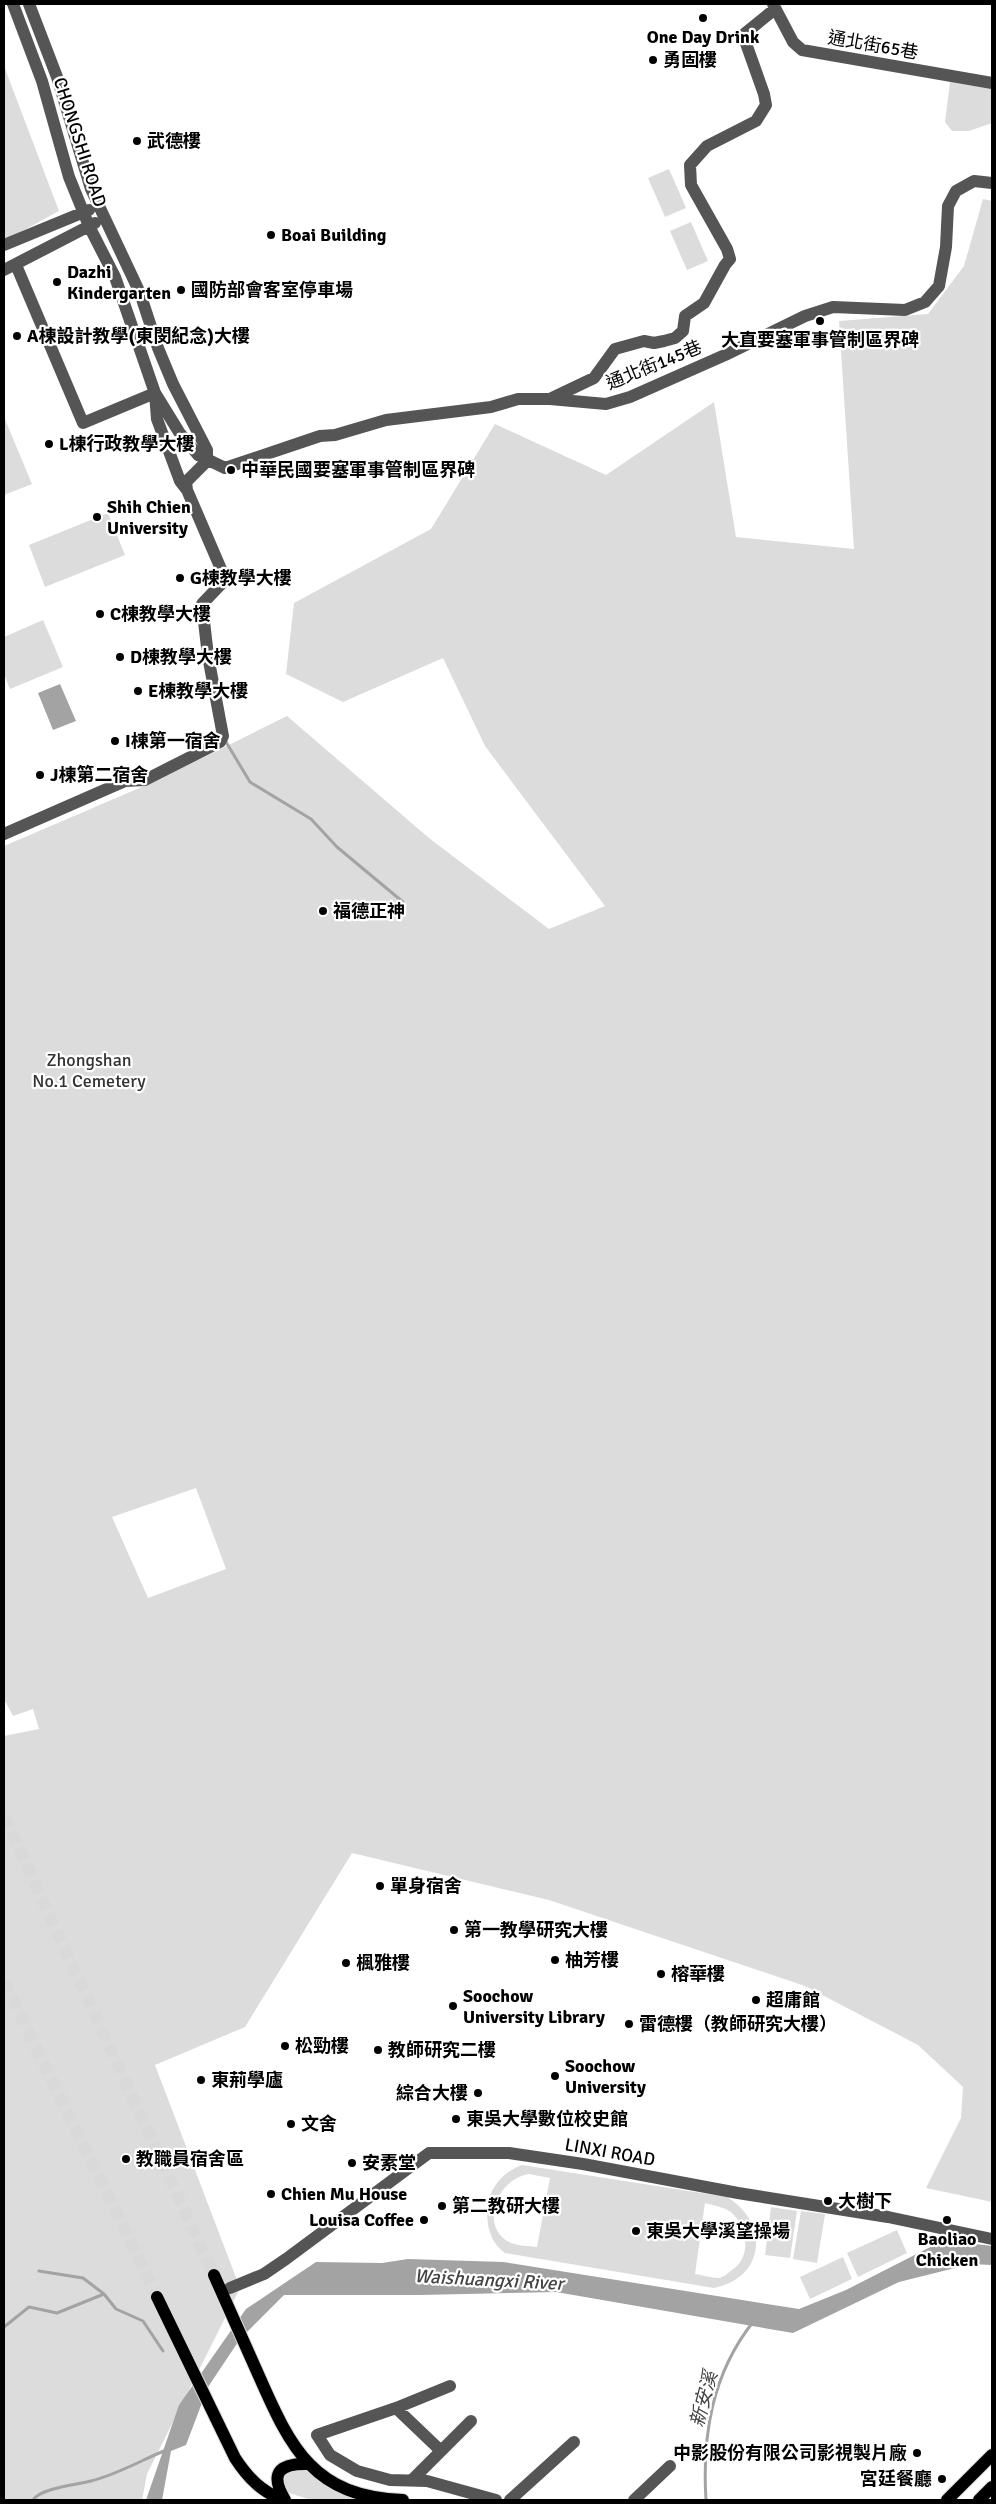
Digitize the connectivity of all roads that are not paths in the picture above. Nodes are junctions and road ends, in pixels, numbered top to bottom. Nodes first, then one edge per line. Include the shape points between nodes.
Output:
1 (12, 4) edge
2 (29, 4) edge
3 (774, 6) edge
4 (992, 84) edge
5 (992, 183) edge
6 (83, 212) junction
7 (101, 212) junction
8 (89, 226) junction
9 (4, 245) edge
10 (16, 265) junction
11 (4, 270) edge
12 (155, 393) junction
13 (550, 399) junction
14 (207, 461) junction
15 (187, 490) junction
16 (4, 834) edge
17 (992, 2239) edge
18 (214, 2274) tunnel mouth
19 (230, 2288) dead end
20 (157, 2298) tunnel mouth
21 (450, 2386) dead end
22 (396, 2408) junction
23 (471, 2421) dead end
24 (574, 2442) dead end
25 (441, 2451) junction
26 (992, 2455) edge
27 (309, 2464) junction
28 (670, 2466) dead end
29 (412, 2480) junction
30 (992, 2487) edge
31 (284, 2500) edge
32 (403, 2500) edge
33 (496, 2500) edge
34 (510, 2500) edge
35 (634, 2500) edge
36 (947, 2500) edge
37 (979, 2500) edge

1 - 6 street, CHONGSHI ROAD via 42,81 61,152
2 - 7 street, CHONGSHI ROAD via 57,77 83,170
3 - 4 street, 通北街65巷 via 793,42 802,50
3 - 13 street via 743,35 766,105 756,121 707,146 690,165 690,185 730,259 704,303 685,316 683,331 675,338 654,343 644,341 615,350 594,378
5 - 13 street, 通北街145巷 via 974,181 956,191 948,206 940,286 925,302 905,310 833,307 805,316 716,359 606,404
6 - 7 street
6 - 8 street, CHONGSHI ROAD
6 - 9 street
7 - 8 street
7 - 14 street, CHONGSHI ROAD via 140,293 173,384 207,450
8 - 10 street
8 - 12 street, CHONGSHI ROAD via 115,277
10 - 11 street
10 - 12 street via 83,423
12 - 14 street, CHONGSHI ROAD via 179,432
12 - 15 street via 157,419 180,481
13 - 14 street, 通北街145巷 via 518,399 491,406 386,420 335,435 320,436 225,468
14 - 15 street via 192,473 186,482
15 - 16 street via 224,576 223,582 202,604 223,736 220,742 144,780 126,781
17 - 19 street, LINXI ROAD via 888,2217 583,2164 509,2153 429,2153 264,2274
18 - 27 main road via 277,2416 293,2445
20 - 31 main road via 235,2458 248,2478
21 - 22 street
22 - 25 street
22 - 29 street via 317,2435 330,2455 357,2471 390,2480
23 - 25 street
24 - 34 street
25 - 29 street
26 - 36 main road
27 - 31 main road via 288,2465 281,2470 276,2478
27 - 32 main road via 340,2487 362,2496
28 - 35 street
29 - 33 street via 427,2481
30 - 37 main road

